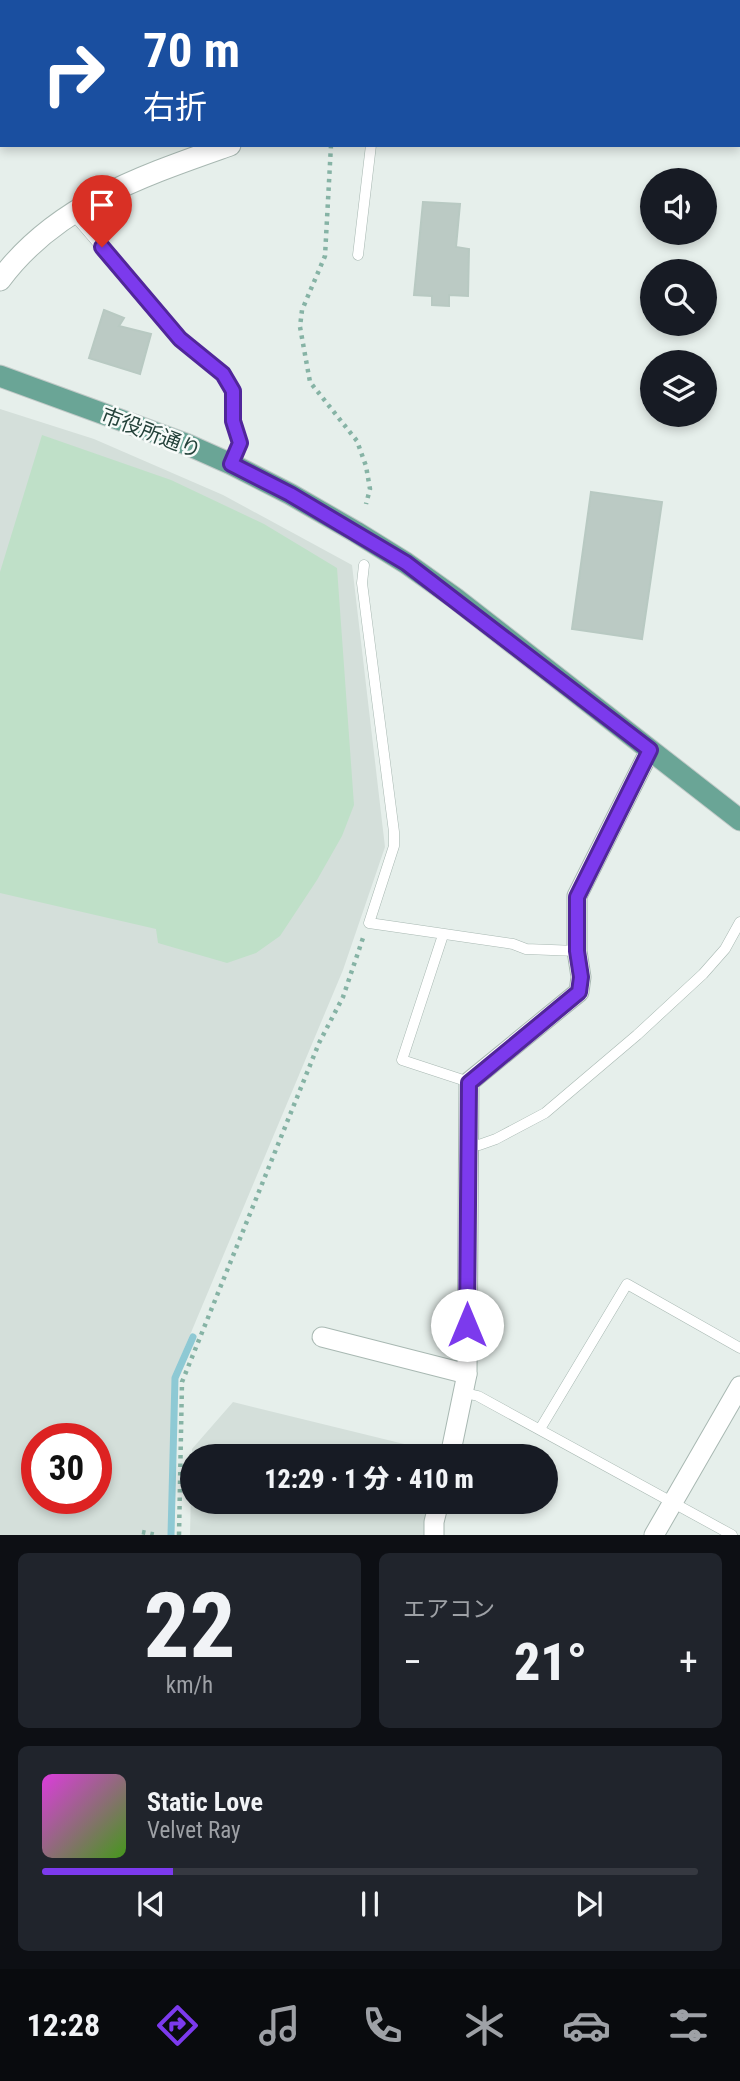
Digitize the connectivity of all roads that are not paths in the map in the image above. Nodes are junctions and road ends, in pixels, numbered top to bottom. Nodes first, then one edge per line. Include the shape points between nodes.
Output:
1 (225, 147) edge
2 (371, 147) edge
3 (72, 213) junction
4 (358, 255) dead end
5 (0, 280) edge
6 (0, 376) edge
7 (231, 464) junction
8 (363, 565) dead end
9 (650, 750) junction
10 (740, 820) edge
11 (740, 922) edge
12 (443, 935) junction
13 (577, 951) junction
14 (469, 1083) junction
15 (468, 1144) junction
16 (322, 1338) dead end
17 (740, 1348) edge
18 (466, 1383) junction
19 (740, 1386) edge
20 (540, 1429) junction
21 (453, 1444) edge
22 (673, 1503) junction
23 (436, 1514) edge
24 (434, 1535) edge
25 (654, 1535) edge
26 (732, 1535) edge

1 - 3 street via 118,188
2 - 4 lane
3 - 5 street via 21,254
3 - 7 lane via 180,339 223,374 233,391 233,421 240,443
6 - 7 main road, 市役所通り
7 - 9 main road, 市役所通り via 406,563
8 - 12 lane via 394,832 394,846 369,923
9 - 10 main road, 市役所通り
9 - 13 street via 577,897
11 - 15 lane via 725,950 703,974 545,1113 496,1139
12 - 13 lane via 526,949
12 - 14 lane via 402,1060
13 - 14 street via 579,992
14 - 15 street
15 - 18 street
16 - 18 street
17 - 20 lane via 627,1284
18 - 20 lane via 478,1396
18 - 21 street
19 - 22 street
20 - 22 lane
22 - 25 street
22 - 26 lane
23 - 24 street

